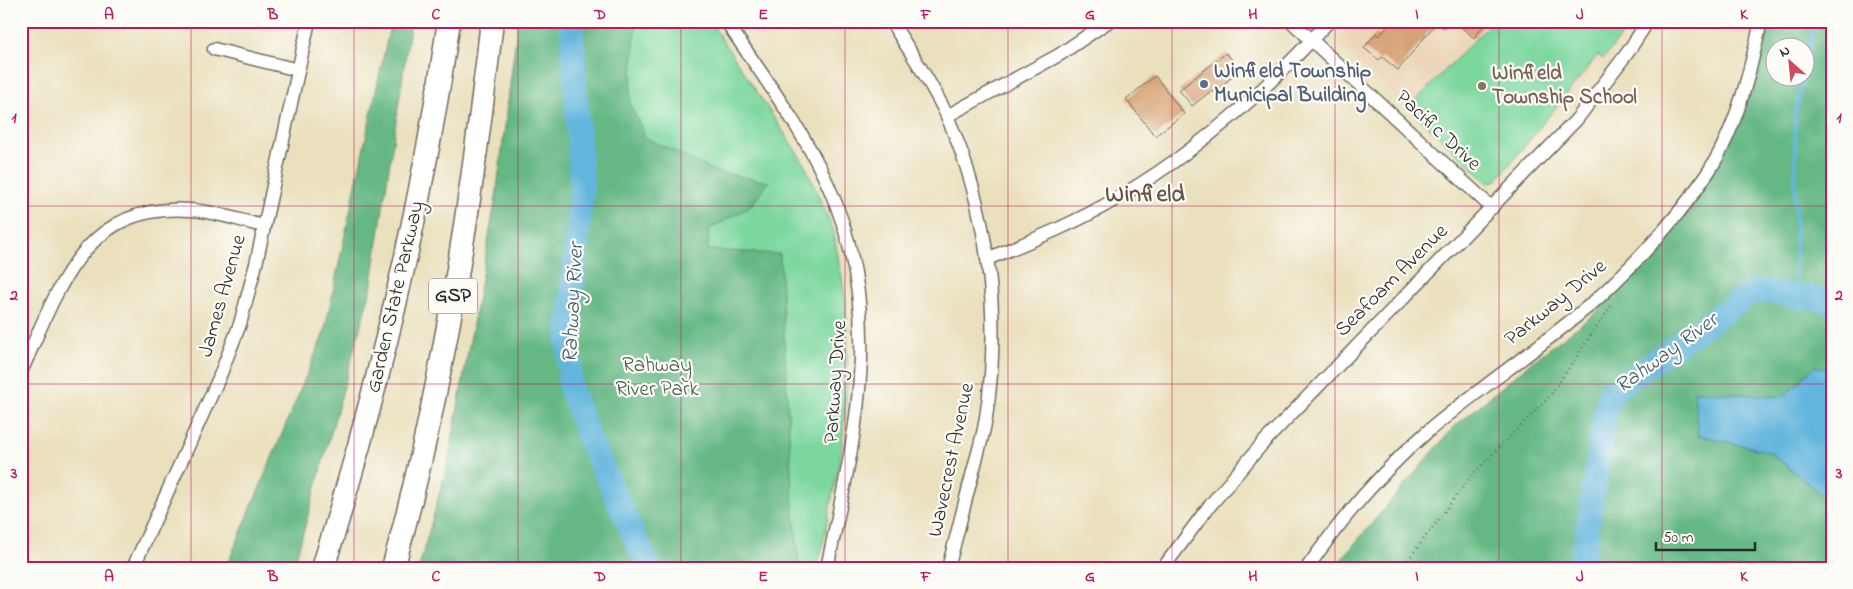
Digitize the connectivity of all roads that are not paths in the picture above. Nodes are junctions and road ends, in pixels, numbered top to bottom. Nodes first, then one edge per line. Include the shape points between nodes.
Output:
1 (309, 21) edge
2 (434, 21) edge
3 (449, 21) edge
4 (492, 21) edge
5 (726, 21) edge
6 (891, 21) edge
7 (1109, 21) edge
8 (1291, 21) edge
9 (1329, 21) edge
10 (1648, 21) edge
11 (1761, 21) edge
12 (1311, 41) junction
13 (214, 49) dead end
14 (298, 70) junction
15 (947, 116) junction
16 (420, 194) junction
17 (1492, 208) junction
18 (264, 226) junction
19 (987, 260) junction
20 (21, 372) edge
21 (133, 568) edge
22 (323, 568) edge
23 (393, 568) edge
24 (827, 568) edge
25 (948, 568) edge
26 (1163, 568) edge
27 (1307, 568) edge

1 - 14 street, James Avenue
2 - 16 highway
3 - 16 highway, Garden State Parkway / GSP
4 - 23 highway, GSP via 470,198 444,348 417,479
5 - 24 street, Parkway Drive via 792,120 828,184 847,237 856,281 863,334 858,407
6 - 15 street, Wavecrest Avenue
7 - 15 street via 1059,55
8 - 12 street, Pacific Drive
9 - 12 street
10 - 17 street, Seafoam Avenue via 1577,119
11 - 27 street, Parkway Drive via 1742,98 1727,135 1709,170 1656,238 1596,299 1474,394 1386,470
12 - 17 street, Pacific Drive
12 - 19 street via 1237,112 1158,173 1066,226
13 - 14 street
14 - 18 street, James Avenue
15 - 19 street, Wavecrest Avenue via 975,195
16 - 22 highway, Garden State Parkway / GSP via 377,382
17 - 26 street, Seafoam Avenue via 1263,443
18 - 20 street via 198,210 178,209 146,213 111,228 89,245 68,270
18 - 21 street, James Avenue via 234,342
19 - 25 street, Wavecrest Avenue via 992,366 986,418

